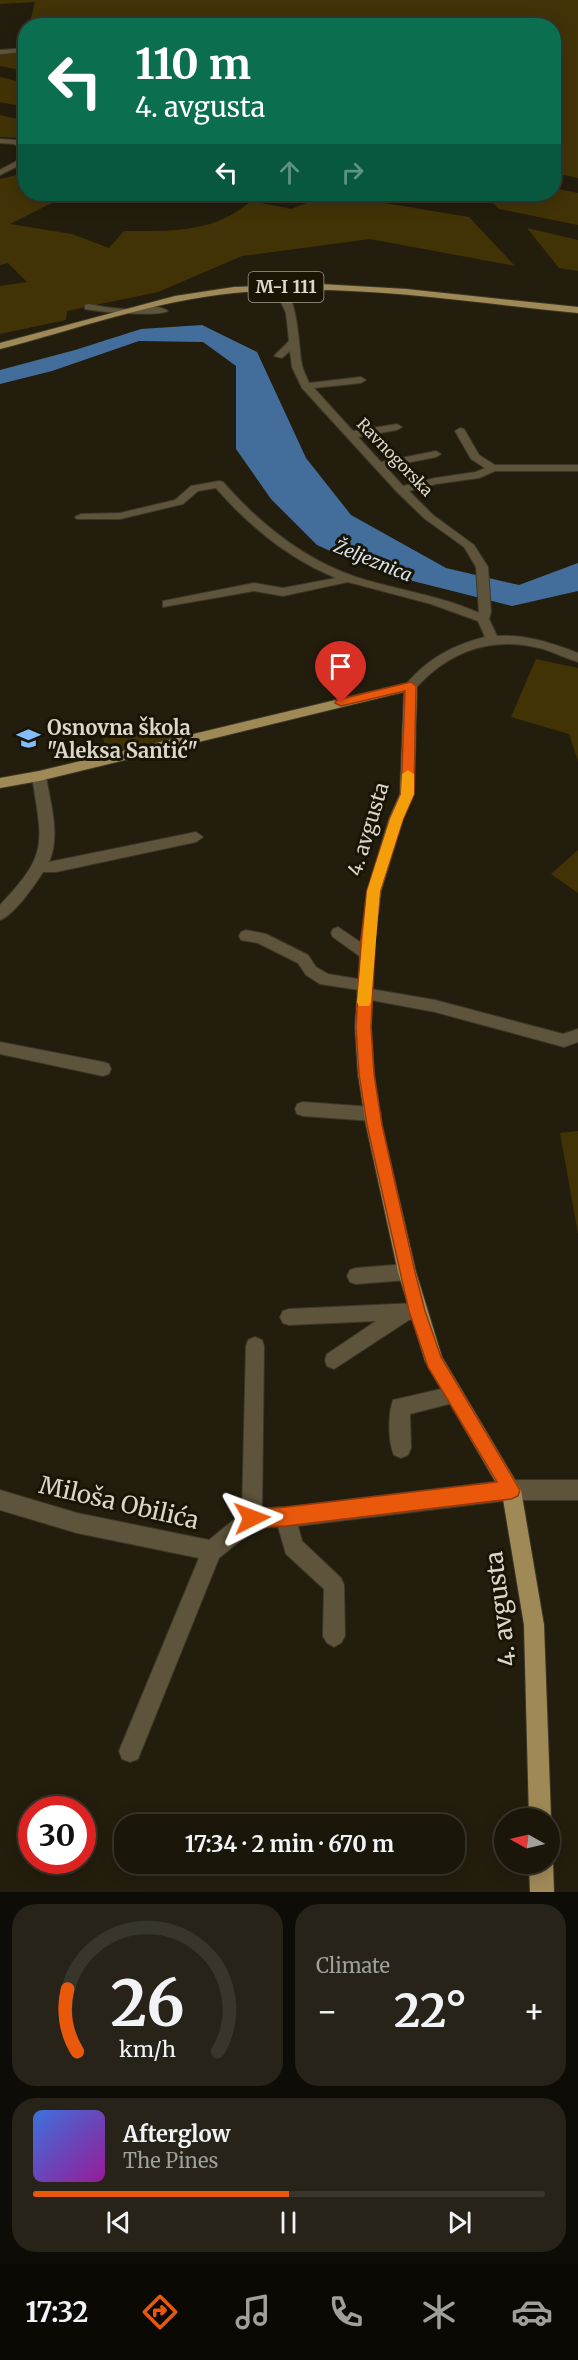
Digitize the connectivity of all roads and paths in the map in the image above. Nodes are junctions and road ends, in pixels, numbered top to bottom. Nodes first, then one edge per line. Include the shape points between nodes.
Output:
1 (18, 51) edge
2 (0, 52) edge
3 (0, 141) edge
4 (18, 143) edge
5 (18, 163) edge
6 (0, 173) edge
7 (279, 287) junction
8 (88, 307) dead end
9 (578, 310) edge
10 (123, 311) junction
11 (163, 311) dead end
12 (294, 341) junction
13 (0, 346) edge
14 (279, 356) dead end
15 (361, 380) dead end
16 (306, 386) junction
17 (397, 427) dead end
18 (460, 431) dead end
19 (350, 435) junction
20 (436, 454) dead end
21 (377, 466) junction
22 (494, 468) junction
23 (578, 468) edge
24 (400, 490) junction
25 (81, 518) dead end
26 (349, 578) junction
27 (167, 604) dead end
28 (484, 616) junction
29 (493, 640) junction
30 (578, 658) edge
31 (411, 686) junction
32 (39, 776) junction
33 (0, 783) edge
34 (196, 837) dead end
35 (38, 867) junction
36 (0, 914) edge
37 (338, 933) dead end
38 (246, 936) dead end
39 (367, 954) junction
40 (365, 990) junction
41 (435, 1006) junction
42 (456, 1019) dead end
43 (578, 1035) edge
44 (0, 1048) edge
45 (103, 1069) dead end
46 (303, 1109) dead end
47 (373, 1114) junction
48 (407, 1272) junction
49 (356, 1276) dead end
50 (410, 1312) junction
51 (289, 1317) dead end
52 (255, 1346) dead end
53 (334, 1360) dead end
54 (454, 1395) junction
55 (401, 1448) dead end
56 (511, 1490) junction
57 (578, 1490) edge
58 (0, 1500) edge
59 (286, 1516) junction
60 (252, 1518) junction
61 (212, 1551) junction
62 (334, 1636) dead end
63 (130, 1751) dead end
64 (540, 1808) edge
65 (542, 1874) edge
66 (542, 1892) edge

1 - 2 street
3 - 4 street
5 - 6 street
7 - 9 main road, M-I 111 via 358,288
7 - 10 main road, M-I 111 via 206,294
7 - 12 street, Ravnogorska via 291,313
8 - 10 street
10 - 11 street
10 - 13 main road, M-I 111
12 - 14 street
12 - 16 street, Ravnogorska via 297,367
15 - 16 street
16 - 19 street, Ravnogorska
17 - 19 street
18 - 22 street via 475,457
19 - 21 street, Ravnogorska
20 - 21 street
21 - 24 street, Ravnogorska
22 - 23 street
22 - 24 street
24 - 28 street, Ravnogorska via 468,545 482,567
25 - 26 street via 120,516 179,502 195,488 219,484 259,527 298,553
26 - 27 street via 283,592 254,587
26 - 28 street
28 - 29 street, Ravnogorska
29 - 30 street via 531,640
29 - 31 street via 450,653 433,663
31 - 32 main road
31 - 39 main road, 4. avgusta via 408,794 396,819 374,891
32 - 33 main road
32 - 35 street via 47,847
34 - 35 street via 56,867
35 - 36 street
37 - 39 street
38 - 40 street via 261,938 303,959 311,971 325,980
39 - 40 main road, 4. avgusta
40 - 41 street
40 - 47 main road, 4. avgusta via 366,1074
41 - 42 street
41 - 43 street via 564,1041
44 - 45 street
46 - 47 street
47 - 48 main road, 4. avgusta
48 - 49 street
48 - 50 main road, 4. avgusta
50 - 51 street
50 - 53 street
50 - 54 main road, 4. avgusta
52 - 60 street
54 - 55 street via 400,1407
54 - 56 main road, 4. avgusta
56 - 57 street
56 - 59 street
56 - 64 main road, 4. avgusta via 534,1625
58 - 61 street, Miloša Obilića via 76,1523
59 - 60 street
59 - 62 street via 293,1547 334,1585
60 - 61 street, Miloša Obilića
61 - 63 street
65 - 66 main road

